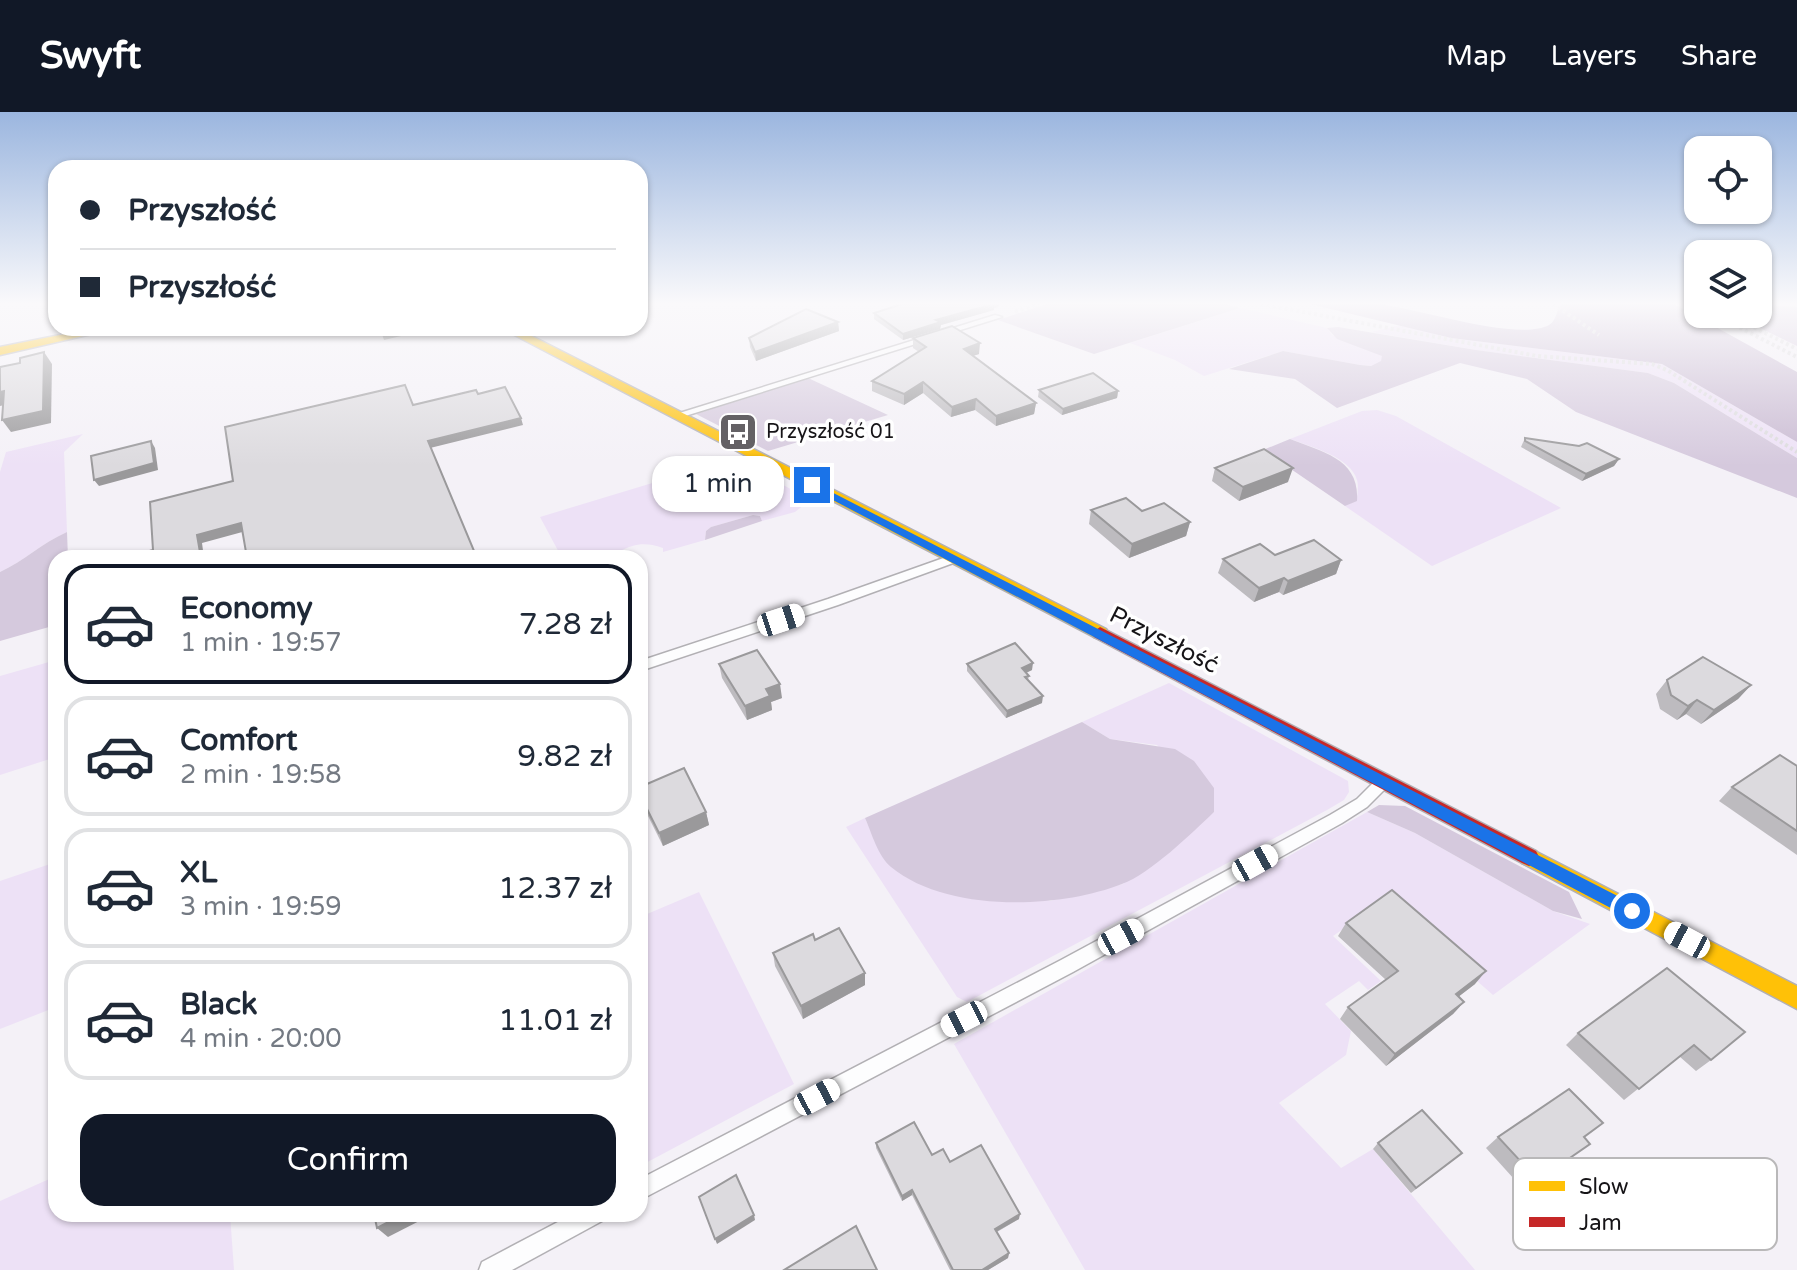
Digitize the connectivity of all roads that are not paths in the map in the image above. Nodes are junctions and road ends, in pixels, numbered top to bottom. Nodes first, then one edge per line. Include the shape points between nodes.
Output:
1 (566, 358) edge
2 (864, 358) edge
3 (678, 415) junction
4 (952, 559) junction
5 (648, 663) edge
6 (1384, 781) junction
7 (1797, 998) edge
8 (648, 1186) edge
9 (580, 1222) edge
10 (490, 1270) edge

1 - 3 street, Przyszłość
2 - 3 lane
3 - 4 street, Przyszłość
4 - 5 lane
4 - 6 street, Przyszłość
6 - 7 street, Przyszłość
6 - 8 lane via 1362,803 1309,834
9 - 10 lane

